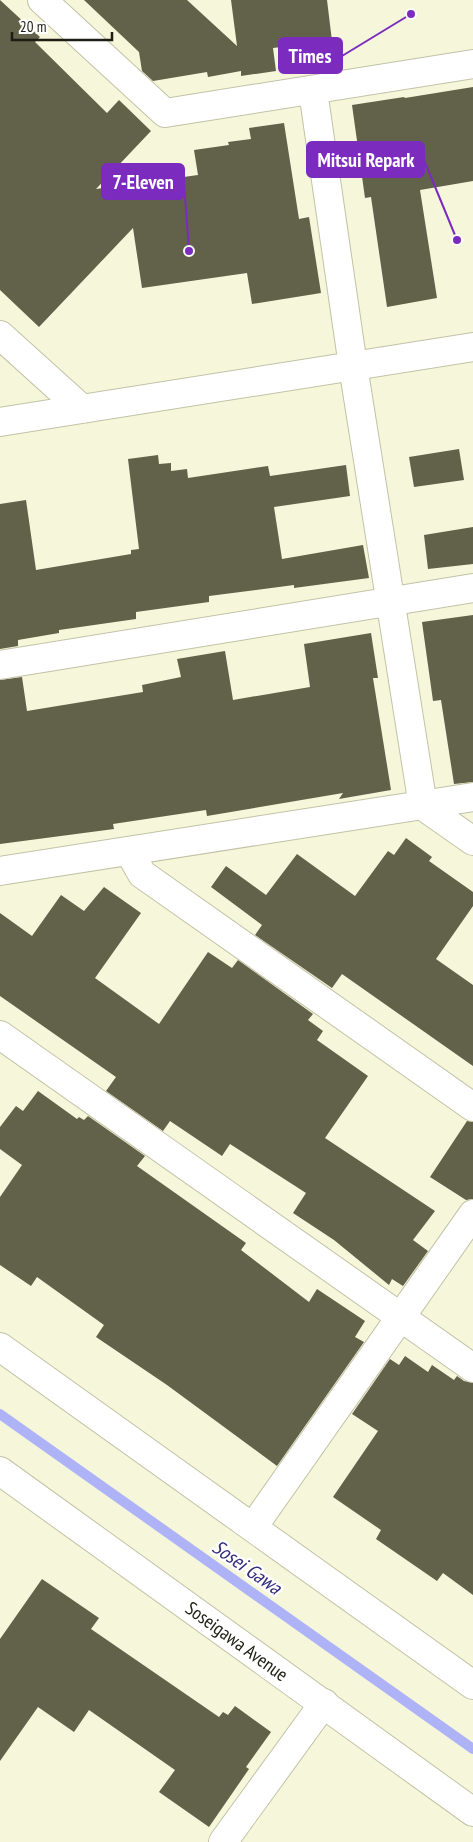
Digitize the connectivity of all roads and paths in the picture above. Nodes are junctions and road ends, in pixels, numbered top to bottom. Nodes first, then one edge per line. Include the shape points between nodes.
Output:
1 (42, 0) edge
2 (473, 64) edge
3 (313, 91) junction
4 (0, 335) edge
5 (473, 347) edge
6 (353, 366) junction
7 (82, 409) junction
8 (0, 422) edge
9 (473, 588) edge
10 (390, 601) junction
11 (0, 665) edge
12 (473, 798) edge
13 (423, 806) junction
14 (473, 842) edge
15 (129, 851) junction
16 (0, 871) edge
17 (0, 1035) edge
18 (473, 1107) edge
19 (473, 1214) edge
20 (401, 1317) junction
21 (0, 1347) edge
22 (473, 1368) edge
23 (0, 1471) edge
24 (253, 1527) junction
25 (473, 1684) edge
26 (324, 1703) junction
27 (473, 1812) edge
28 (223, 1842) edge

1 - 3 main road via 166,113
2 - 3 main road
3 - 6 main road
4 - 7 main road
5 - 6 main road
6 - 7 main road
6 - 10 main road
7 - 8 main road
9 - 10 main road
10 - 11 main road
10 - 13 main road
12 - 13 main road
13 - 14 main road
13 - 15 main road
15 - 16 main road
15 - 18 main road via 142,874
17 - 20 main road
19 - 20 main road
20 - 22 main road
20 - 24 main road
21 - 24 main road
23 - 26 main road, Soseigawa Avenue
24 - 25 main road
26 - 27 main road, Soseigawa Avenue
26 - 28 main road

